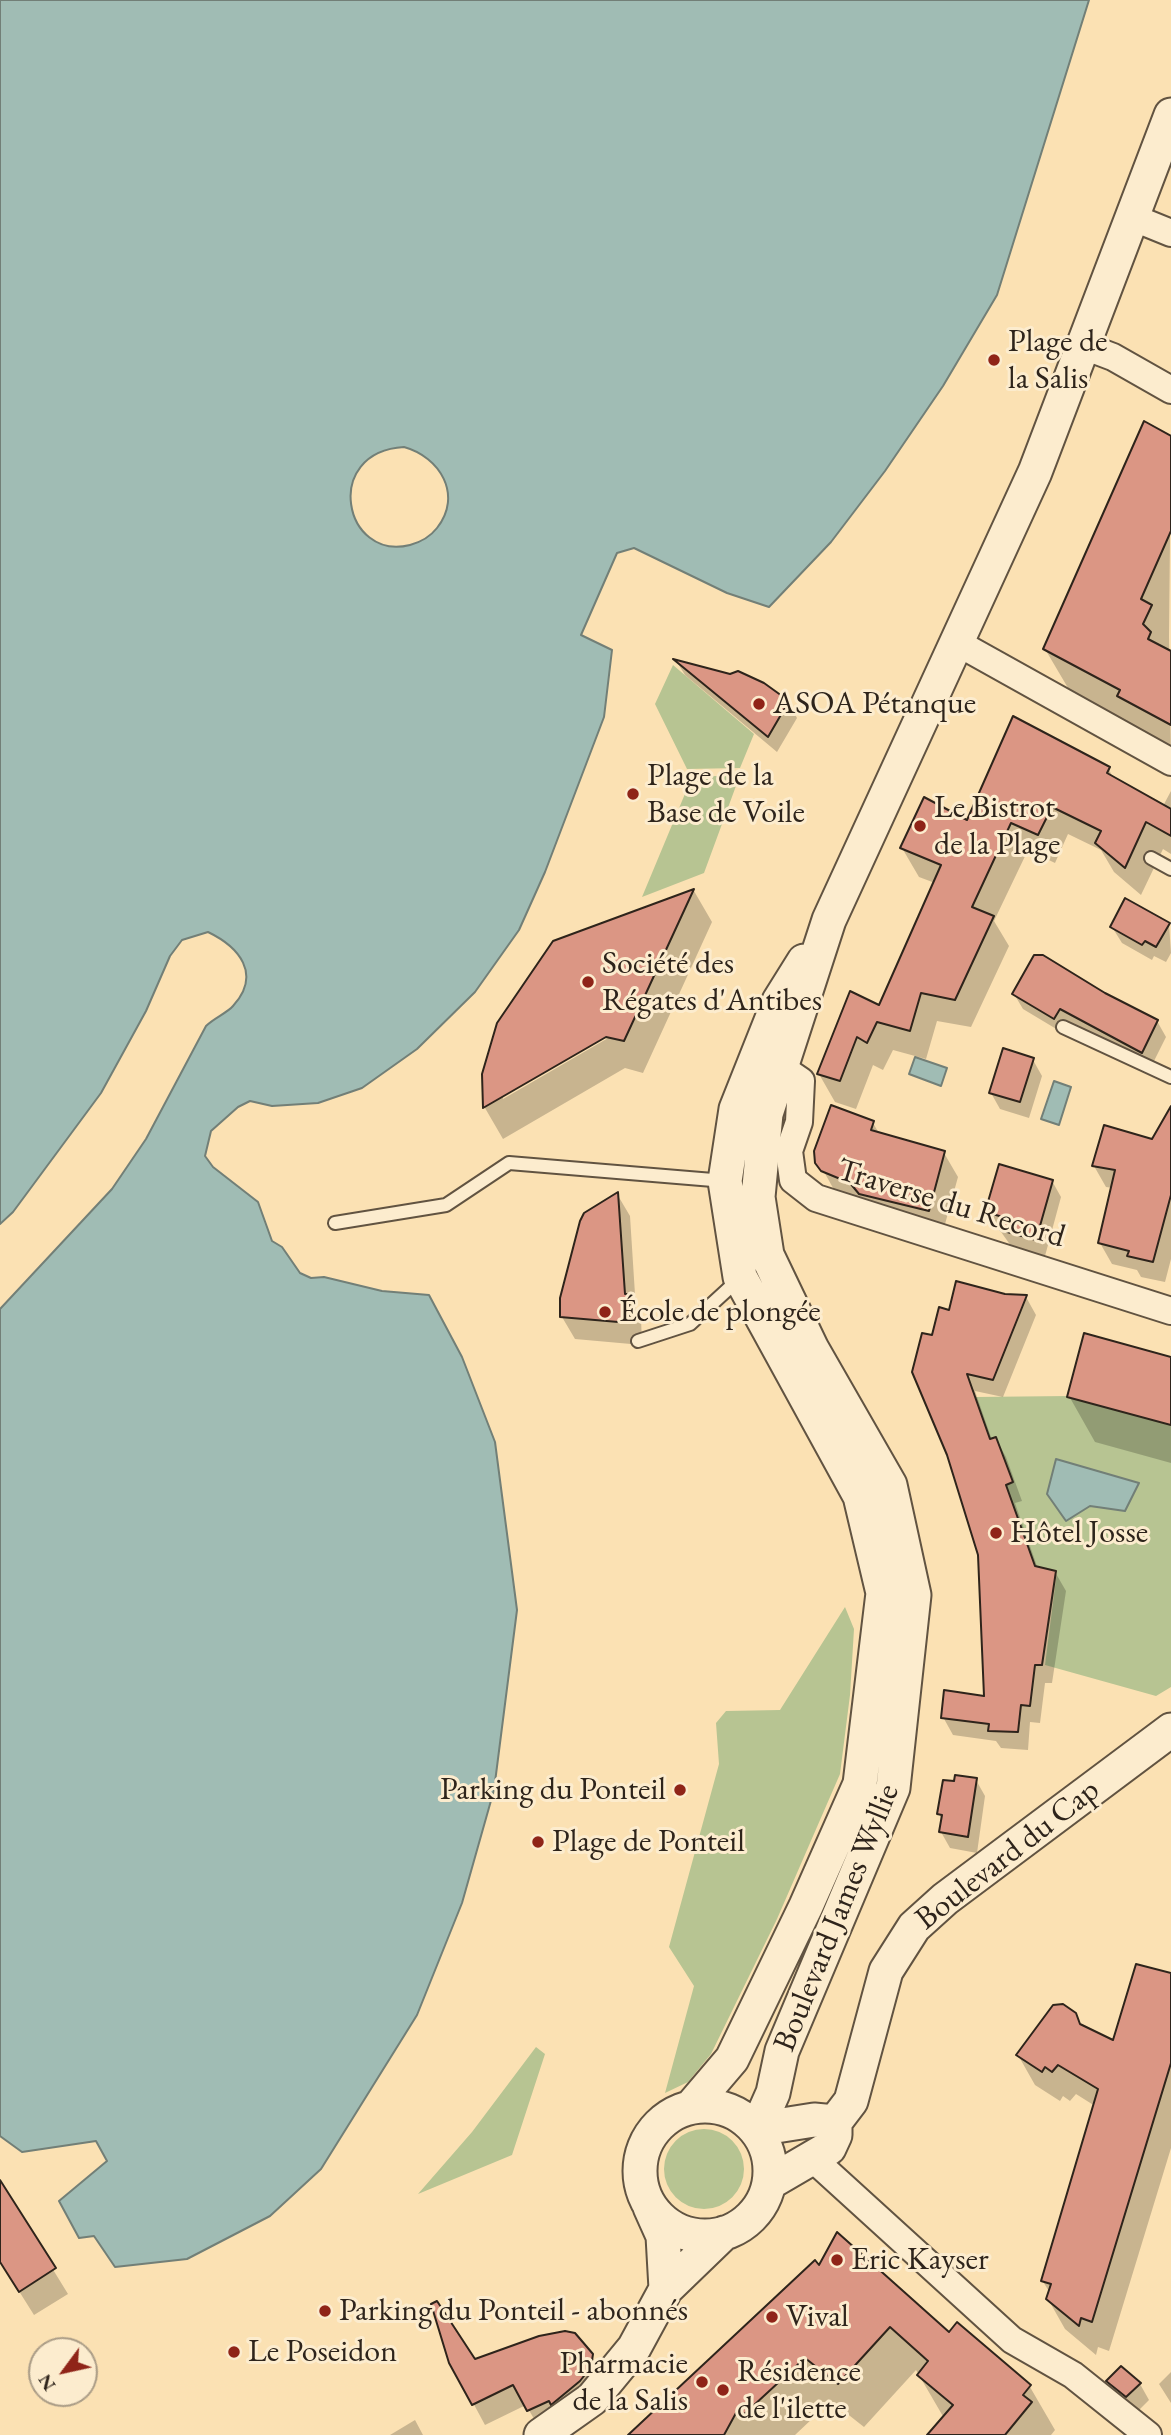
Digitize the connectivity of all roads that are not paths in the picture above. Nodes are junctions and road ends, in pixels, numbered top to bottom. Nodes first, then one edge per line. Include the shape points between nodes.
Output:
1 (1171, 115) edge
2 (1134, 218) junction
3 (1171, 233) edge
4 (1084, 346) junction
5 (1171, 390) edge
6 (956, 642) junction
7 (1171, 762) edge
8 (1151, 858) dead end
9 (1171, 869) edge
10 (829, 920) junction
11 (1063, 1027) dead end
12 (782, 1068) junction
13 (1171, 1077) edge
14 (726, 1172) junction
15 (760, 1178) junction
16 (335, 1223) dead end
17 (740, 1278) junction
18 (1171, 1311) edge
19 (638, 1341) dead end
20 (796, 1352) junction
21 (886, 1703) junction
22 (1171, 1730) edge
23 (692, 2106) junction
24 (835, 2122) junction
25 (772, 2126) junction
26 (812, 2158) junction
27 (769, 2183) junction
28 (649, 2205) junction
29 (724, 2233) junction
30 (667, 2289) junction
31 (549, 2433) edge
32 (1147, 2435) edge

1 - 2 street, Boulevard James Wyllie
2 - 3 street
2 - 4 street, Boulevard James Wyllie
4 - 5 street
4 - 6 street, Boulevard James Wyllie via 1035,472
6 - 7 street
6 - 10 street, Boulevard James Wyllie
8 - 9 lane
10 - 12 street, Boulevard James Wyllie
10 - 14 street, Boulevard James Wyllie via 779,1001 736,1109
11 - 13 lane
12 - 15 street, Boulevard James Wyllie via 766,1114
12 - 18 street, Traverse du Record via 801,1082 799,1122 789,1151 793,1180 816,1199
14 - 15 street
14 - 16 lane via 509,1163 446,1205
14 - 17 street, Boulevard James Wyllie
15 - 20 street, Boulevard James Wyllie via 767,1255
17 - 19 lane via 690,1324
17 - 20 street, Boulevard James Wyllie
20 - 21 street, Boulevard James Wyllie via 890,1485 887,1546 914,1595
21 - 23 street, Boulevard James Wyllie via 860,1784 806,1906 732,2059
21 - 25 street, Boulevard James Wyllie via 893,1788 782,2051
22 - 24 street, Boulevard du Cap via 914,1927 886,1971 851,2101
23 - 25 street via 729,2109
23 - 28 street via 672,2113 644,2145 639,2166
24 - 25 street
24 - 26 street, Boulevard du Cap via 829,2148
25 - 26 street
25 - 27 street
26 - 27 street, Boulevard du Cap
26 - 32 street via 1012,2340 1073,2375
27 - 29 street via 754,2214
28 - 29 street via 663,2221 682,2232
28 - 30 street via 663,2236
29 - 30 street
30 - 31 street via 634,2348 592,2399

